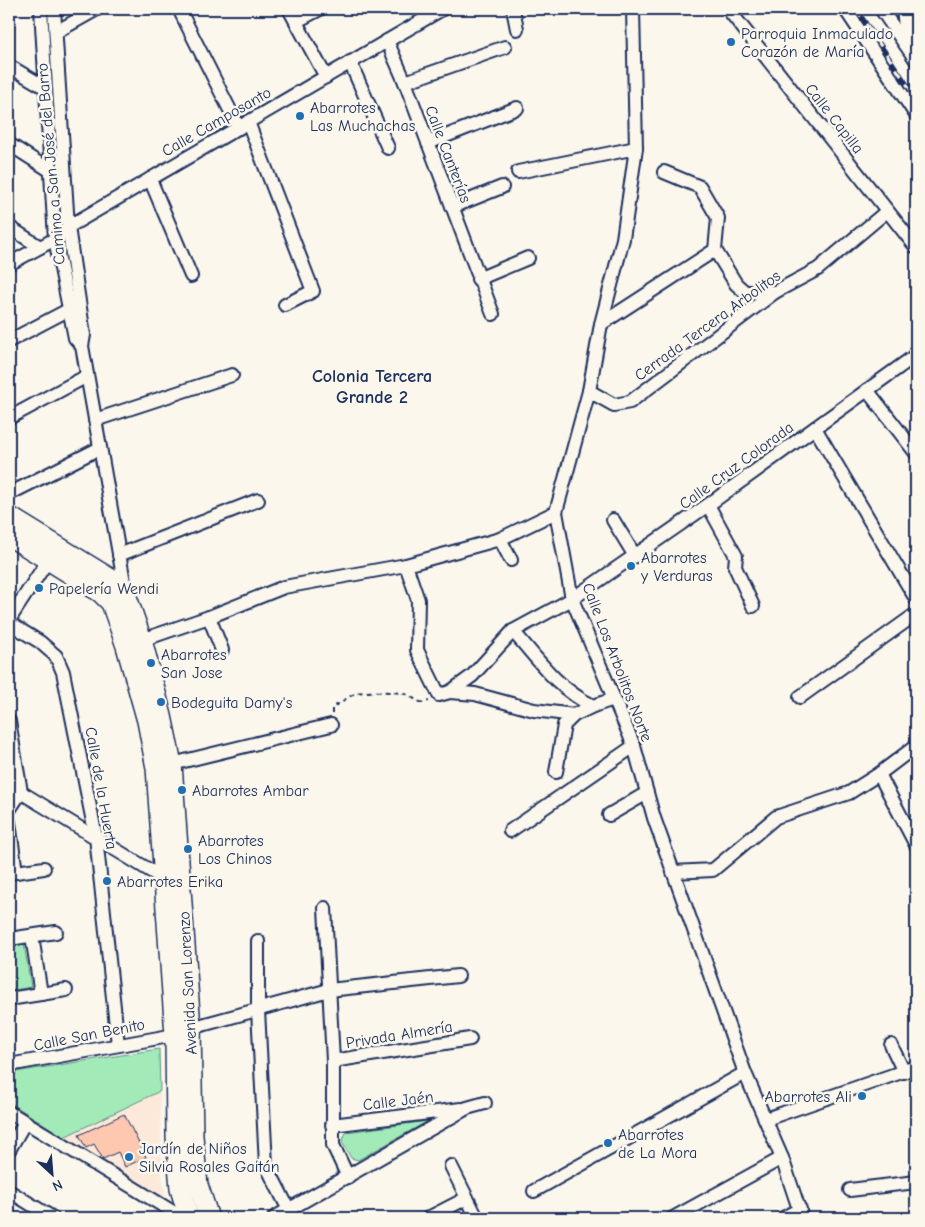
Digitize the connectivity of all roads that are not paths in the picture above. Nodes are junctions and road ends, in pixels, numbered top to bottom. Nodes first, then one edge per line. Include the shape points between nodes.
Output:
1 (41, 9) edge
2 (54, 9) edge
3 (97, 9) edge
4 (289, 9) edge
5 (320, 9) edge
6 (442, 9) edge
7 (513, 9) edge
8 (633, 9) edge
9 (728, 9) edge
10 (845, 9) edge
11 (881, 9) edge
12 (903, 9) edge
13 (180, 11) dead end
14 (297, 22) junction
15 (517, 28) dead end
16 (56, 32) junction
17 (387, 41) junction
18 (907, 46) junction
19 (505, 47) dead end
20 (916, 60) edge
21 (350, 62) junction
22 (9, 66) edge
23 (326, 77) junction
24 (405, 82) junction
25 (46, 88) junction
26 (517, 108) dead end
27 (916, 115) edge
28 (243, 125) junction
29 (428, 143) junction
30 (9, 144) edge
31 (388, 148) dead end
32 (636, 148) junction
33 (52, 171) junction
34 (518, 172) dead end
35 (664, 172) dead end
36 (150, 179) junction
37 (502, 187) dead end
38 (452, 207) junction
39 (887, 211) junction
40 (9, 227) edge
41 (68, 227) junction
42 (55, 239) junction
43 (40, 247) junction
44 (916, 247) edge
45 (715, 250) junction
46 (528, 258) dead end
47 (9, 264) edge
48 (191, 276) dead end
49 (478, 279) junction
50 (775, 292) junction
51 (285, 305) dead end
52 (70, 309) junction
53 (493, 314) dead end
54 (601, 324) junction
55 (9, 341) edge
56 (82, 346) junction
57 (916, 354) edge
58 (232, 375) dead end
59 (88, 376) junction
60 (867, 390) junction
61 (589, 391) junction
62 (9, 418) edge
63 (95, 420) junction
64 (815, 428) junction
65 (100, 448) junction
66 (916, 453) edge
67 (9, 494) edge
68 (258, 500) dead end
69 (708, 505) junction
70 (556, 512) junction
71 (9, 516) edge
72 (612, 520) dead end
73 (9, 536) edge
74 (500, 538) junction
75 (52, 553) junction
76 (119, 555) junction
77 (635, 556) junction
78 (511, 560) dead end
79 (406, 565) junction
80 (119, 599) junction
81 (572, 599) junction
82 (916, 599) edge
83 (753, 606) dead end
84 (916, 614) edge
85 (209, 617) junction
86 (9, 621) edge
87 (513, 631) junction
88 (142, 640) junction
89 (222, 650) dead end
90 (444, 693) junction
91 (800, 697) dead end
92 (614, 699) junction
93 (593, 706) junction
94 (574, 715) junction
95 (9, 721) edge
96 (331, 725) road end
97 (634, 746) junction
98 (916, 746) edge
99 (172, 764) junction
100 (556, 772) dead end
101 (879, 774) junction
102 (9, 784) edge
103 (21, 792) junction
104 (647, 793) junction
105 (9, 810) edge
106 (609, 815) dead end
107 (9, 822) edge
108 (510, 831) dead end
109 (96, 837) junction
110 (916, 845) edge
111 (44, 868) dead end
112 (673, 872) junction
113 (12, 873) edge
114 (164, 879) junction
115 (325, 908) dead end
116 (56, 932) dead end
117 (32, 936) junction
118 (9, 940) edge
119 (258, 941) dead end
120 (458, 976) dead end
121 (66, 990) dead end
122 (329, 990) junction
123 (41, 994) junction
124 (9, 999) edge
125 (258, 1010) junction
126 (183, 1032) junction
127 (470, 1039) dead end
128 (118, 1045) junction
129 (891, 1045) dead end
130 (333, 1061) junction
131 (9, 1065) edge
132 (916, 1067) edge
133 (904, 1072) junction
134 (745, 1073) junction
135 (484, 1103) dead end
136 (467, 1108) junction
137 (9, 1112) edge
138 (766, 1119) junction
139 (25, 1122) junction
140 (332, 1125) junction
141 (9, 1150) edge
142 (782, 1158) junction
143 (451, 1166) dead end
144 (348, 1177) junction
145 (916, 1182) edge
146 (850, 1190) dead end
147 (9, 1191) edge
148 (534, 1191) dead end
149 (467, 1198) junction
150 (289, 1210) junction
151 (801, 1214) edge
152 (53, 1218) edge
153 (183, 1218) edge
154 (189, 1218) edge
155 (209, 1218) edge
156 (274, 1218) edge
157 (428, 1218) edge
158 (477, 1218) edge
159 (673, 1218) edge
160 (783, 1218) edge

1 - 25 street, Camino a San José del Barro
2 - 16 street, Camino a San José del Barro
3 - 16 street
4 - 14 street
5 - 14 street
6 - 17 street, Calle Camposanto
7 - 15 street
8 - 32 street, Calle Los Arbolitos Norte
9 - 39 street, Calle Capilla
10 - 27 street
11 - 18 street
12 - 18 street
13 - 28 street
14 - 23 street
16 - 41 street, Camino a San José del Barro
17 - 21 street, Calle Camposanto
17 - 24 street, Calle Canterías
18 - 20 street
19 - 24 street
21 - 23 street, Calle Camposanto
21 - 31 street
22 - 25 street
23 - 28 street, Calle Camposanto
24 - 29 street, Calle Canterías
25 - 33 street, Camino a San José del Barro
26 - 29 street
28 - 36 street, Calle Camposanto
28 - 51 street via 313,291
29 - 38 street, Calle Canterías
30 - 33 street
32 - 34 street
32 - 54 street, Calle Los Arbolitos Norte via 623,239
33 - 42 street, Camino a San José del Barro
35 - 45 street via 700,187 718,218
36 - 41 street, Calle Camposanto
36 - 48 street
37 - 38 street
38 - 49 street, Calle Canterías
39 - 44 street, Calle Capilla
39 - 50 street, Cerrada Tercera Arbolitos via 818,270
40 - 43 street
41 - 42 street, Calle Camposanto
41 - 56 street, Camino a San José del Barro via 84,335
42 - 43 street, Calle Camposanto
42 - 52 street, Camino a San José del Barro
43 - 47 street, Calle Camposanto
45 - 50 street via 736,284 745,292
45 - 54 street
46 - 49 street
49 - 53 street, Calle Canterías
50 - 61 street, Cerrada Tercera Arbolitos via 630,402 614,405
52 - 55 street
52 - 56 street, Camino a San José del Barro via 75,338
54 - 61 street, Calle Los Arbolitos Norte
56 - 59 street, Camino a San José del Barro
57 - 60 street, Calle Cruz Colorada
58 - 63 street
59 - 62 street
59 - 63 street, Camino a San José del Barro
60 - 64 street, Calle Cruz Colorada
60 - 66 street
61 - 70 street, Calle Los Arbolitos Norte
63 - 65 street, Camino a San José del Barro
64 - 69 street, Calle Cruz Colorada
64 - 82 street
65 - 67 street
65 - 76 street, Camino a San José del Barro
68 - 76 street
69 - 77 street, Calle Cruz Colorada
69 - 83 street via 736,556 735,567
70 - 74 street
70 - 81 street, Calle Los Arbolitos Norte
71 - 75 street, Avenida San Lorenzo
72 - 77 street
73 - 75 street, Avenida San Lorenzo
74 - 78 street
74 - 79 street
75 - 80 street, Avenida San Lorenzo via 113,580
75 - 86 street
76 - 80 street, Camino a San José del Barro
77 - 81 street, Calle Cruz Colorada
79 - 85 street via 284,587
79 - 90 street via 418,600 417,650
80 - 88 street, Avenida San Lorenzo
80 - 114 street, Avenida San Lorenzo via 156,768
81 - 87 street, Calle Cruz Colorada
81 - 92 street, Calle Los Arbolitos Norte
84 - 91 street
85 - 88 street
85 - 89 street
86 - 109 street, Calle de la Huerta via 56,656 63,672
87 - 90 street, Calle Cruz Colorada via 472,676
87 - 93 street via 556,682
88 - 99 street, Avenida San Lorenzo
90 - 94 street via 474,694 534,710
92 - 93 street
92 - 97 street, Calle Los Arbolitos Norte
93 - 94 street
94 - 100 street via 564,725
95 - 103 street
96 - 99 street
97 - 104 street, Calle Los Arbolitos Norte
97 - 108 street
98 - 101 street
99 - 126 street, Avenida San Lorenzo
101 - 110 street
101 - 112 street via 848,793 776,817 713,870
102 - 103 street
103 - 105 street
103 - 109 street
104 - 106 street
104 - 112 street, Calle Los Arbolitos Norte
107 - 113 street
109 - 114 street
109 - 128 street, Calle de la Huerta
111 - 113 street
112 - 134 street, Calle Los Arbolitos Norte
114 - 126 street, Avenida San Lorenzo
115 - 122 street
116 - 117 street
117 - 118 street
117 - 123 street
119 - 125 street
120 - 122 street, Calle San Benito
121 - 123 street
122 - 125 street, Calle San Benito
122 - 130 street
123 - 124 street
125 - 126 street, Calle San Benito
125 - 150 street via 266,1165
126 - 128 street, Calle San Benito
126 - 154 street, Avenida San Lorenzo via 176,1136 180,1188
126 - 155 street, Avenida San Lorenzo via 198,1185
127 - 130 street, Privada Almería
128 - 131 street, Calle San Benito
129 - 133 street
130 - 140 street
132 - 133 street
133 - 138 street
134 - 138 street, Calle Los Arbolitos Norte
134 - 148 street
135 - 136 street
136 - 140 street, Calle Jaén
136 - 144 street
137 - 139 street
138 - 142 street, Calle Los Arbolitos Norte
139 - 141 street
139 - 153 street
140 - 144 street via 333,1145
142 - 151 street, Calle Los Arbolitos Norte
142 - 159 street
143 - 149 street
144 - 150 street
145 - 146 street
147 - 152 street
149 - 157 street
149 - 158 street
150 - 156 street
151 - 160 street

